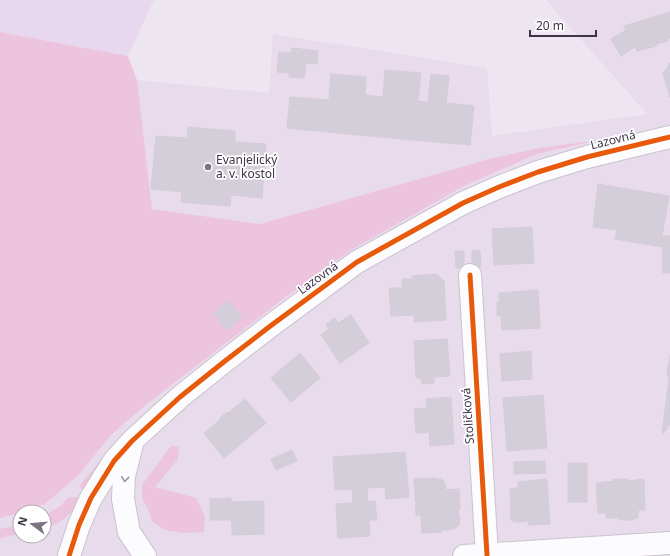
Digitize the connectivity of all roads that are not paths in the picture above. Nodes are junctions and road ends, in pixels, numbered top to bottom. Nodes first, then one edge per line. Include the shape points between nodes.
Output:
1 (670, 137) edge
2 (470, 276) dead end
3 (132, 441) junction
4 (670, 543) edge
5 (487, 555) junction
6 (69, 556) edge
7 (146, 556) edge
8 (464, 556) edge

1 - 3 street, Lazovná via 538,172 463,202 357,262 180,397
2 - 5 street, Stoličková
3 - 6 street, Lazovná via 114,461 91,498
3 -> 7 street via 124,476 123,499 129,532
4 - 5 street
5 - 8 street

